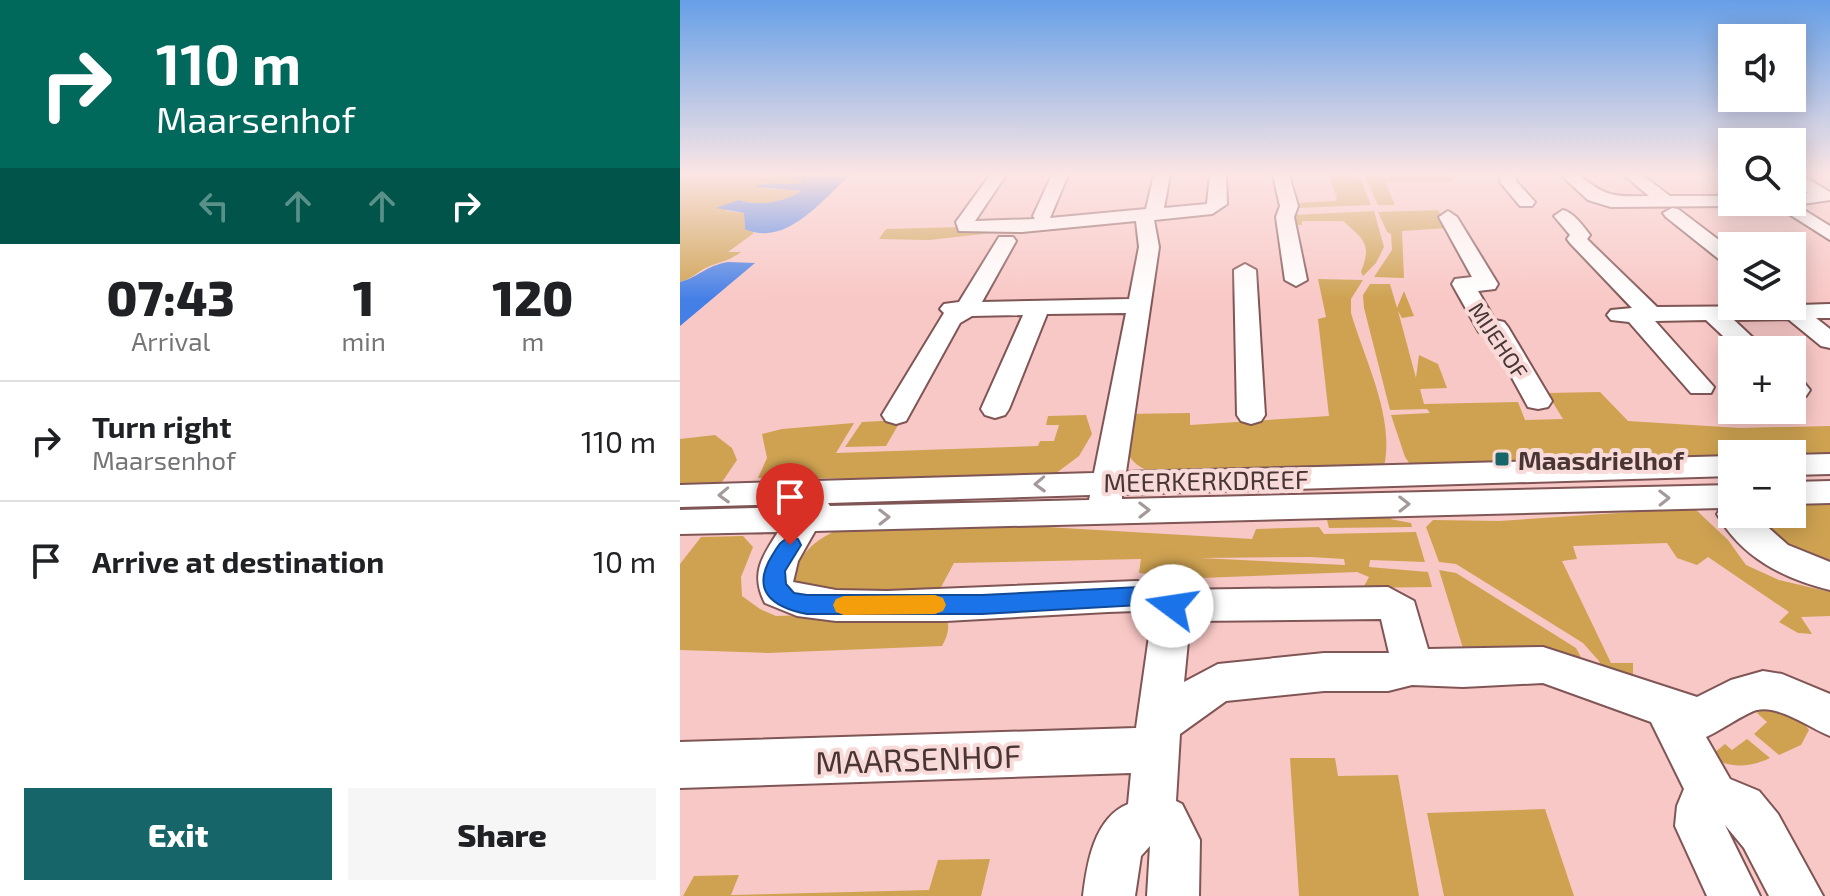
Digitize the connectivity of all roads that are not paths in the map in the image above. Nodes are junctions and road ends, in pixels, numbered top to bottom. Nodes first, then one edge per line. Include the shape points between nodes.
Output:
1 (969, 217) edge
2 (1127, 217) edge
3 (1149, 217) edge
4 (1285, 217) edge
5 (1448, 217) dead end
6 (1564, 217) edge
7 (1680, 217) edge
8 (1803, 217) edge
9 (1830, 234) edge
10 (1006, 241) dead end
11 (1718, 248) edge
12 (1245, 270) dead end
13 (1296, 280) dead end
14 (1138, 306) junction
15 (1038, 308) junction
16 (934, 309) dead end
17 (966, 309) junction
18 (1806, 310) edge
19 (1830, 311) edge
20 (1712, 313) junction
21 (1718, 313) edge
22 (1636, 315) junction
23 (1804, 320) edge
24 (1737, 336) edge
25 (1830, 341) edge
26 (1701, 387) dead end
27 (1538, 401) dead end
28 (995, 409) dead end
29 (896, 415) dead end
30 (1251, 415) dead end
31 (1830, 464) edge
32 (1806, 465) edge
33 (1718, 486) edge
34 (1830, 492) edge
35 (1806, 493) edge
36 (680, 496) edge
37 (1106, 496) junction
38 (1718, 497) edge
39 (816, 505) junction
40 (680, 522) edge
41 (1752, 528) edge
42 (1830, 576) edge
43 (1172, 606) junction
44 (1400, 670) junction
45 (1666, 708) junction
46 (1830, 715) edge
47 (1158, 736) junction
48 (680, 765) edge
49 (1713, 796) junction
50 (1151, 819) junction
51 (1109, 896) edge
52 (1173, 896) edge
53 (1734, 896) edge
54 (1797, 896) edge

1 - 2 street via 966,227 979,229
3 - 14 street
4 - 13 street
5 - 27 street, MIJEHOF via 1487,284 1463,284 1487,327 1496,327
6 - 22 street via 1580,235 1577,239 1606,266
7 - 11 street
8 - 9 street
10 - 17 street
12 - 30 street
14 - 15 street
14 - 37 street
15 - 17 street
15 - 28 street
16 - 17 street
17 - 29 street via 951,319
18 - 19 street
20 - 21 street
20 - 22 street
20 - 24 street
22 - 26 street
23 - 25 street
31 - 32 street
33 - 37 street, MEERKERKDREEF via 1698,467
34 - 35 street
39 -> 36 street, MEERKERKDREEF
37 -> 38 street, MEERKERKDREEF
37 - 39 street, MEERKERKDREEF
39 - 40 street, MEERKERKDREEF
39 - 43 street via 774,571 779,594 788,601 832,606 982,604 1140,596
41 - 42 street via 1768,550 1788,564
43 - 44 street via 1388,603 1400,612
43 - 47 street
44 - 45 street via 1543,665
44 - 47 street via 1218,683
45 - 46 street via 1697,718 1711,716 1752,691 1777,692
45 - 49 street
47 - 48 street, MAARSENHOF
47 - 50 street
49 - 53 street via 1701,806 1699,826
49 - 54 street via 1742,808 1752,819
50 - 51 street via 1126,832 1113,858
50 - 52 street via 1165,821 1175,840

